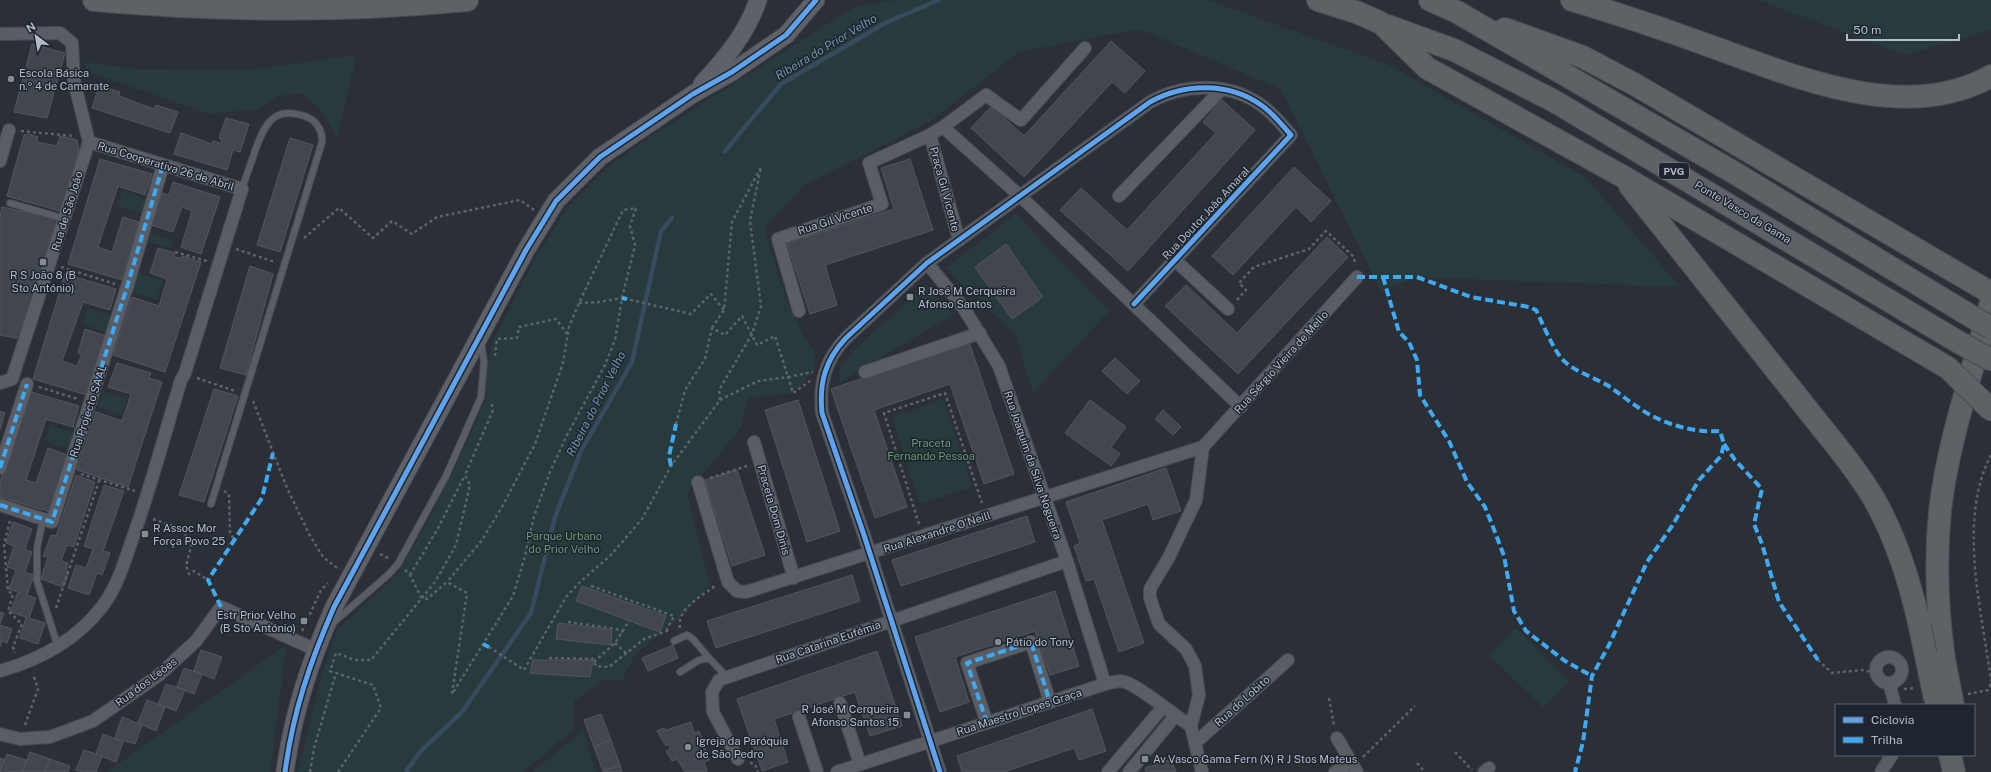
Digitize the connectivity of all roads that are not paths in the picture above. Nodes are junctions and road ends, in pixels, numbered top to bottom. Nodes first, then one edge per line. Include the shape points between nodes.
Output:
1 (94, 0) edge
2 (467, 0) edge
3 (758, 0) edge
4 (816, 0) edge
5 (1318, 0) edge
6 (1430, 0) edge
7 (1572, 0) edge
8 (1457, 12) junction
9 (1381, 23) junction
10 (0, 34) edge
11 (1085, 48) dead end
12 (1991, 76) edge
13 (1222, 90) junction
14 (693, 94) junction
15 (943, 127) junction
16 (9, 130) road end
17 (930, 135) junction
18 (89, 142) junction
19 (0, 161) edge
20 (163, 165) junction
21 (1622, 176) junction
22 (242, 189) junction
23 (1020, 196) junction
24 (1119, 196) dead end
25 (10, 203) dead end
26 (65, 218) junction
27 (959, 240) junction
28 (1176, 261) junction
29 (927, 263) junction
30 (1357, 277) road end
31 (1991, 293) edge
32 (1991, 302) edge
33 (1134, 304) junction
34 (1228, 310) road end
35 (799, 311) dead end
36 (1991, 328) edge
37 (980, 333) junction
38 (480, 336) junction
39 (1991, 360) edge
40 (1948, 368) junction
41 (865, 372) dead end
42 (0, 383) edge
43 (27, 384) road end
44 (1991, 393) edge
45 (1242, 406) junction
46 (1991, 410) edge
47 (754, 442) dead end
48 (1203, 447) junction
49 (0, 468) edge
50 (698, 482) road end
51 (1045, 497) junction
52 (0, 504) edge
53 (210, 504) dead end
54 (44, 519) junction
55 (869, 554) junction
56 (1067, 561) junction
57 (794, 578) junction
58 (891, 621) junction
59 (324, 630) junction
60 (674, 641) dead end
61 (58, 647) junction
62 (316, 650) junction
63 (709, 658) junction
64 (1288, 660) dead end
65 (0, 671) edge
66 (680, 672) dead end
67 (727, 677) junction
68 (1889, 683) junction
69 (1105, 684) junction
70 (1050, 702) junction
71 (840, 703) dead end
72 (1942, 703) edge
73 (1895, 704) edge
74 (1163, 707) junction
75 (1175, 716) junction
76 (799, 717) dead end
77 (987, 723) junction
78 (1192, 726) junction
79 (0, 734) edge
80 (1337, 738) road end
81 (930, 741) junction
82 (1195, 743) junction
83 (1891, 756) edge
84 (1950, 756) edge
85 (1963, 756) edge
86 (738, 759) dead end
87 (860, 764) junction
88 (1354, 768) edge
89 (285, 772) edge
90 (817, 772) edge
91 (837, 772) edge
92 (940, 772) edge
93 (1108, 772) edge
94 (1129, 772) edge
95 (1202, 772) edge
96 (1335, 772) edge
97 (1881, 772) edge
98 (1954, 772) edge
99 (1967, 772) edge

1 - 2 highway via 288,10
3 - 14 street via 731,52
4 - 14 street via 786,35 732,72
5 - 9 highway, Ponte Vasco da Gama
6 - 8 highway, PVG
7 - 12 highway via 1643,22 1788,74 1859,92 1920,96 1962,87
8 - 31 highway via 1583,57 1738,144
8 - 36 highway, PVG, bridge via 1733,172
9 - 21 highway via 1427,68
9 - 39 highway, Ponte Vasco da Gama / PVG, bridge via 1454,50 1554,101
10 - 18 street via 60,33 72,43 74,81
11 - 15 street via 1021,120 986,95
13 - 23 street via 1187,88 1160,96
13 - 24 street
13 - 28 street, Rua Doutor João Amaral via 1242,94 1261,105 1276,117 1291,135
14 - 38 street via 600,157 556,201 526,250
15 - 17 street, Praça Gil Vicente
15 - 23 street, Praça Gil Vicente
16 - 19 street
17 - 27 street, Praça Gil Vicente
17 - 35 street, Rua Gil Vicente via 869,163 882,204 778,238
18 - 20 street, Rua Cooperativa 26 de Abril
18 - 26 street, Rua de São João
20 - 22 street, Rua Cooperativa 26 de Abril
20 - 54 street, Rua Projecto SAAL via 52,522
21 - 40 highway
21 - 72 highway, bridge via 1841,453 1874,499 1901,559
22 - 53 lane via 261,133 269,121 278,115 291,113 308,117 316,123 322,132 322,142
22 - 61 street via 181,380 148,495 118,579 110,595 90,621
23 - 27 street
23 - 33 street, Praça Gil Vicente
25 - 26 lane
26 - 42 street, Rua de São João via 12,379
27 - 29 street
28 - 33 street, Rua Doutor João Amaral
28 - 34 street
29 - 37 street, Rua Joaquim da Silva Nogueira via 963,307
29 - 55 street via 846,338 824,370 820,397 822,413
30 - 45 street, Rua Sérgio Vieira de Mello
32 - 72 highway, bridge via 1948,462 1940,511 1936,587 1944,659
33 - 45 street, Praça Gil Vicente
37 - 41 street
37 - 51 street, Rua Joaquim da Silva Nogueira via 999,366
38 - 59 street via 366,546
38 - 59 lane via 484,362 481,397 446,476 398,564
40 - 44 highway, bridge
40 - 46 highway, bridge
43 - 49 street
45 - 48 street, Rua Sérgio Vieira de Mello
47 - 57 street, Praceta Dom Dinis
48 - 51 street, Rua Alexandre O'Neill
48 - 78 street via 1196,500 1150,592 1159,624 1186,649 1195,666 1199,695
50 - 57 street, Rua Alexandre O'Neill via 726,578 733,588 746,592
51 - 55 street, Rua Alexandre O'Neill
51 - 56 street, Rua Joaquim da Silva Nogueira
52 - 54 street
54 - 61 lane via 37,548 37,581
55 - 57 street, Rua Alexandre O'Neill
55 - 58 street
56 - 58 street, Rua Catarina Eufémia
56 - 69 street, Rua Joaquim da Silva Nogueira
58 - 67 street, Rua Catarina Eufémia
58 - 81 street
59 - 62 street
60 - 63 lane via 687,635
61 - 65 street via 24,664
62 - 79 street, Rua dos Leões via 221,607 196,642 159,675 93,721 50,736 20,739
62 - 89 street via 301,692 290,735
63 - 66 lane via 699,660
63 - 67 lane
64 - 82 street, Rua do Lobito
67 - 86 street, Rua Catarina Eufémia via 719,680 712,692 713,712
68 - 68 street via 1881,680 1877,673 1878,665 1887,657 1895,659 1901,665 1902,673 1897,680
68 - 73 street
69 - 70 street, Rua Maestro Lopes Graça
69 - 74 street, Rua Maestro Lopes Graça via 1121,681 1147,694
70 - 77 street, Rua Maestro Lopes Graça
70 - 77 street via 1031,642 967,662
71 - 87 street
74 - 75 street, Rua Maestro Lopes Graça
74 - 93 street
75 - 78 street, Rua Maestro Lopes Graça
75 - 94 street
76 - 90 street
77 - 81 street, Rua Maestro Lopes Graça
78 - 82 street
80 - 88 street
81 - 87 street, Rua Maestro Lopes Graça
81 - 92 street
82 - 95 street
83 - 97 street
84 - 98 highway
85 - 99 highway
87 - 91 street, Rua Maestro Lopes Graça
88 - 96 street

